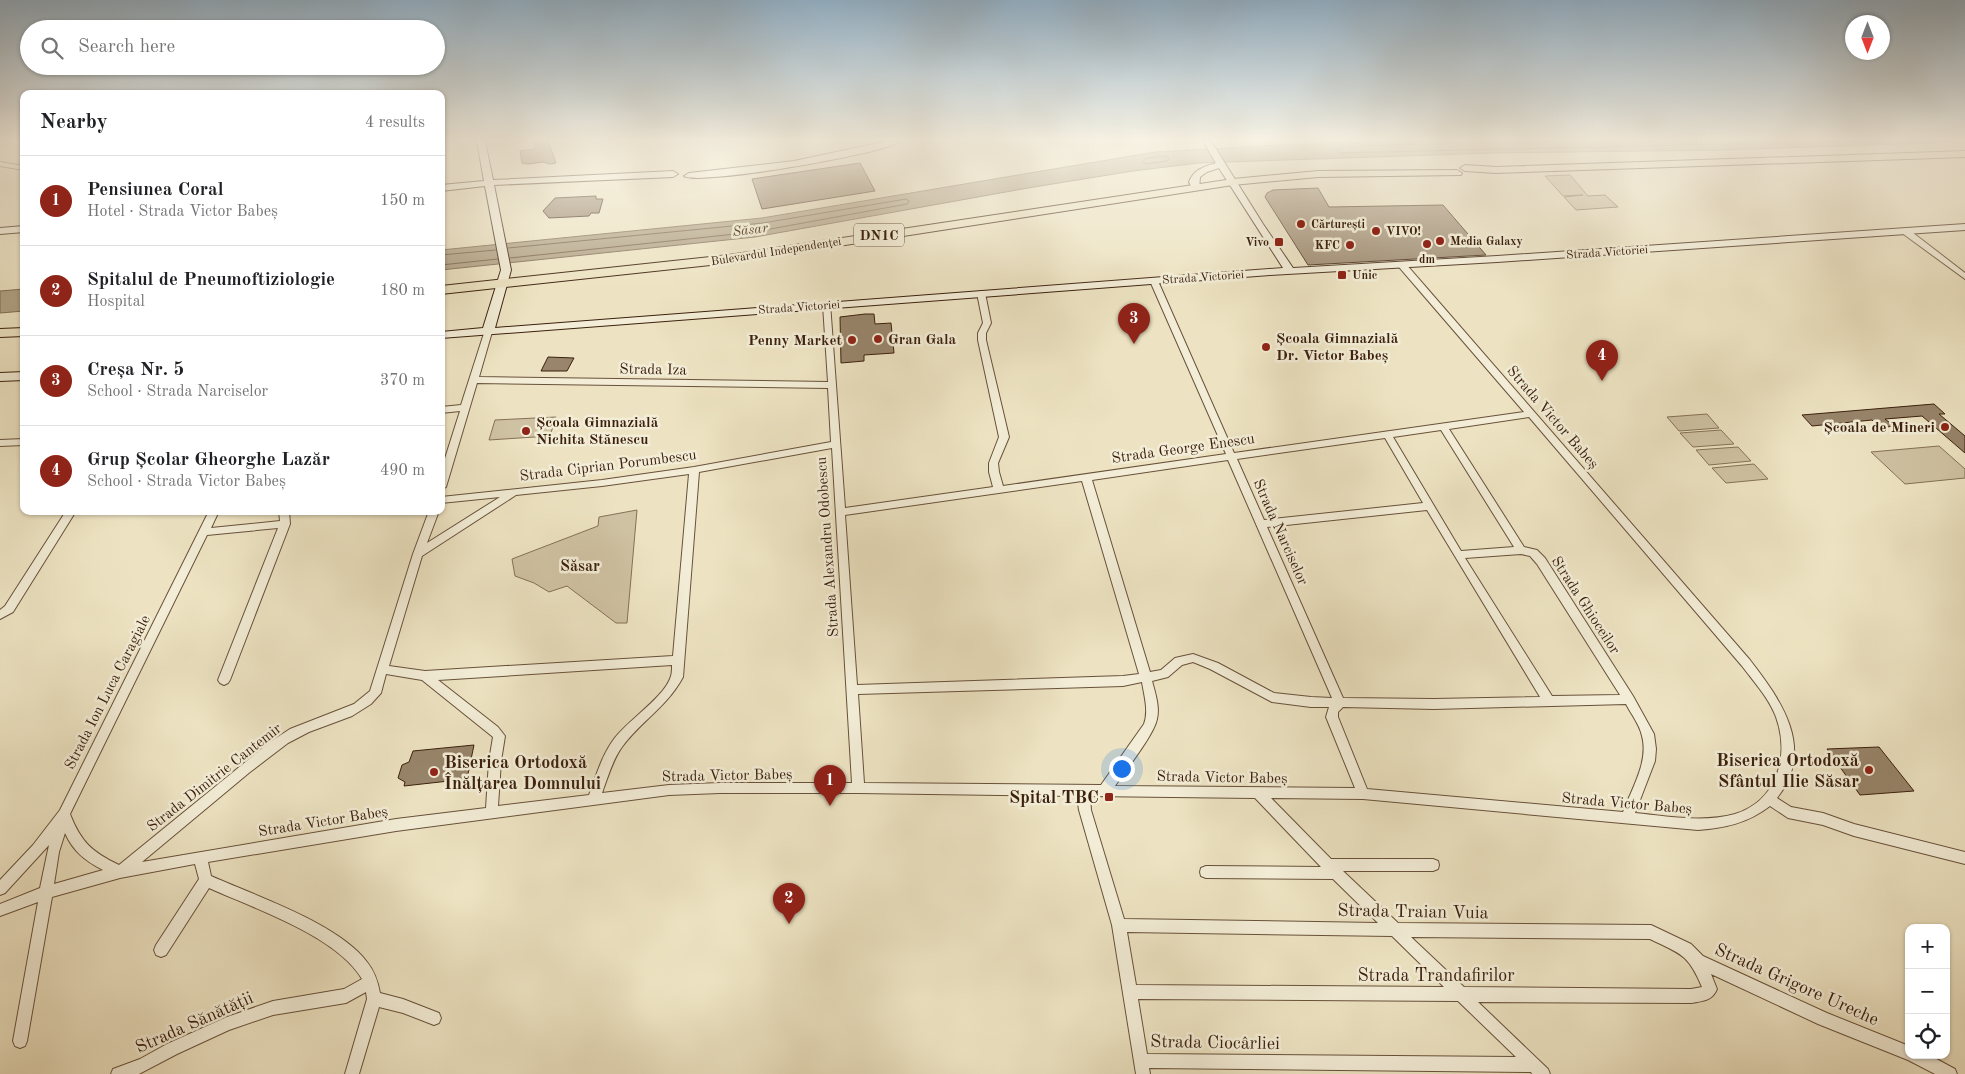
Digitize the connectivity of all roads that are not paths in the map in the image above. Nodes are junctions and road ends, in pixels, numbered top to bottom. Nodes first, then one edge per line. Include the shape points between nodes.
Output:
1 (458, 191) edge
2 (485, 191) edge
3 (1174, 191) edge
4 (1238, 191) edge
5 (483, 197) junction
6 (1965, 227) edge
7 (20, 229) edge
8 (0, 231) edge
9 (1905, 231) junction
10 (1402, 265) junction
11 (1290, 271) junction
12 (1965, 277) edge
13 (1154, 281) junction
14 (501, 284) junction
15 (445, 290) edge
16 (981, 294) junction
17 (827, 305) junction
18 (20, 332) edge
19 (488, 332) junction
20 (0, 333) edge
21 (445, 335) edge
22 (20, 376) edge
23 (0, 377) edge
24 (473, 380) junction
25 (832, 385) junction
26 (465, 408) junction
27 (445, 410) edge
28 (1530, 414) junction
29 (1443, 426) junction
30 (1388, 434) junction
31 (20, 442) edge
32 (0, 443) edge
33 (836, 444) junction
34 (1232, 456) junction
35 (694, 470) junction
36 (445, 474) edge
37 (1086, 477) junction
38 (999, 489) junction
39 (515, 493) junction
40 (445, 500) edge
41 (1430, 506) junction
42 (840, 512) junction
43 (68, 515) edge
44 (212, 515) edge
45 (284, 515) edge
46 (433, 515) edge
47 (285, 524) junction
48 (1261, 524) junction
49 (204, 532) junction
50 (1521, 550) junction
51 (418, 554) junction
52 (1458, 555) junction
53 (0, 615) edge
54 (678, 660) junction
55 (383, 669) junction
56 (425, 676) junction
57 (1146, 677) junction
58 (224, 680) dead end
59 (851, 690) junction
60 (1548, 700) junction
61 (1629, 700) junction
62 (1340, 703) junction
63 (858, 788) junction
64 (1083, 790) junction
65 (1104, 791) junction
66 (1256, 792) junction
67 (1363, 794) junction
68 (594, 798) junction
69 (1769, 799) junction
70 (492, 811) junction
71 (64, 814) junction
72 (1627, 818) junction
73 (200, 857) junction
74 (1965, 858) edge
75 (1433, 865) dead end
76 (1332, 869) junction
77 (120, 872) junction
78 (1206, 872) dead end
79 (206, 880) junction
80 (0, 889) edge
81 (47, 892) junction
82 (0, 910) edge
83 (1119, 925) junction
84 (1396, 930) junction
85 (161, 950) dead end
86 (1698, 961) junction
87 (371, 981) junction
88 (1129, 992) junction
89 (1460, 994) junction
90 (374, 999) junction
91 (434, 1018) dead end
92 (20, 1041) dead end
93 (1905, 1052) edge
94 (1921, 1059) edge
95 (1142, 1067) edge
96 (1539, 1070) edge
97 (118, 1074) edge
98 (352, 1074) edge
99 (1950, 1074) edge

1 - 5 street
2 - 5 street
3 - 14 main road, Bulevardul Independenței / DN1C via 729,259
4 - 11 street
5 - 14 street via 506,264
6 - 9 street, Strada Victoriei
7 - 8 street
9 - 10 street, Strada Victoriei
9 - 12 street
10 - 11 street, Strada Victoriei
10 - 28 street, Strada Victor Babeș
11 - 13 street, Strada Victoriei
13 - 16 street, Strada Victoriei
13 - 34 street, Strada Narciselor
14 - 15 main road, Bulevardul Independenței / DN1C
14 - 19 street
16 - 17 street, Strada Victoriei
16 - 38 street via 987,324 982,340 1004,437 1003,447 993,464
17 - 19 street, Strada Victoriei
17 - 25 street, Strada Alexandru Odobescu
18 - 20 main road
19 - 21 street, Strada Victoriei
19 - 24 street
22 - 23 street
24 - 25 street, Strada Iza
24 - 26 street
25 - 33 street, Strada Alexandru Odobescu
26 - 27 street
26 - 36 street
28 - 29 street, Strada George Enescu
28 - 69 street, Strada Victor Babeș via 1746,663 1776,705 1786,728 1789,757 1783,780
29 - 30 street, Strada George Enescu
29 - 50 street, Strada Ghioceilor
30 - 34 street, Strada George Enescu
30 - 41 street
31 - 32 street
33 - 35 street, Strada Ciprian Porumbescu
33 - 42 street, Strada Alexandru Odobescu
34 - 37 street, Strada George Enescu
34 - 48 street, Strada Narciselor
35 - 39 street, Strada Ciprian Porumbescu
35 - 54 street
37 - 38 street, Strada George Enescu
37 - 57 street
38 - 42 street, Strada George Enescu
39 - 40 street, Strada Ciprian Porumbescu
39 - 51 street
41 - 48 street
41 - 52 street
42 - 59 street, Strada Alexandru Odobescu
43 - 53 street via 8,609
44 - 49 street, Strada Ion Luca Caragiale
45 - 47 street
46 - 51 street, Strada Dimitrie Cantemir
47 - 49 street
47 - 58 street
48 - 62 street, Strada Narciselor
49 - 71 street, Strada Ion Luca Caragiale
50 - 52 street
50 - 61 street, Strada Ghioceilor via 1533,553 1541,561
51 - 55 street, Strada Dimitrie Cantemir
52 - 60 street
54 - 56 street
54 - 68 street via 677,677 670,692 618,743
55 - 56 street
55 - 77 street, Strada Dimitrie Cantemir via 375,692 367,702 294,734 258,758
56 - 70 street via 499,736
57 - 59 street via 1123,681
57 - 62 street via 1164,674 1179,661 1193,658 1272,697
57 - 65 street via 1152,718
59 - 63 street, Strada Alexandru Odobescu
60 - 61 street
60 - 62 street
61 - 72 street, Strada Ghioceilor via 1648,734 1650,749 1649,761
62 - 67 street via 1333,710 1332,717
63 - 64 street, Strada Victor Babeș
63 - 68 street, Strada Victor Babeș via 720,788
64 - 65 street, Strada Victor Babeș
64 - 83 street, Strada Ciocârliei via 1084,810
65 - 66 street, Strada Victor Babeș
66 - 67 street, Strada Victor Babeș
66 - 76 street, Strada Ciocârliei
67 - 72 street, Strada Victor Babeș
68 - 70 street, Strada Victor Babeș
69 - 72 street, Strada Victor Babeș via 1752,812 1718,822
69 - 74 street via 1788,812
70 - 73 street, Strada Victor Babeș
71 - 77 street via 71,836 82,850
71 - 80 street via 38,849
71 - 81 street, Strada Ion Luca Caragiale via 53,852
73 - 77 street, Strada Victor Babeș
73 - 79 street
75 - 76 street
76 - 78 street
76 - 84 street, Strada Ciocârliei
77 - 81 street, Strada Victor Babeș
79 - 85 street
79 - 87 street via 335,941 362,966
81 - 82 street, Strada Victor Babeș
81 - 92 street, Strada Ion Luca Caragiale
83 - 84 street, Strada Traian Vuia
83 - 88 street, Strada Ciocârliei
84 - 86 street, Strada Traian Vuia via 1651,932 1686,949
84 - 89 street, Strada Ciocârliei
86 - 89 street, Strada Trandafirilor via 1710,989 1705,994
86 - 93 street, Strada Grigore Ureche via 1823,1019
87 - 90 street
87 - 97 street, Strada Sănătății via 346,996 273,1008 227,1024 172,1048 144,1065
88 - 89 street, Strada Trandafirilor
88 - 95 street, Strada Ciocârliei
89 - 96 street, Strada Ciocârliei
90 - 91 street
90 - 98 street
94 - 99 street
95 - 96 street, Strada Ciocârliei

